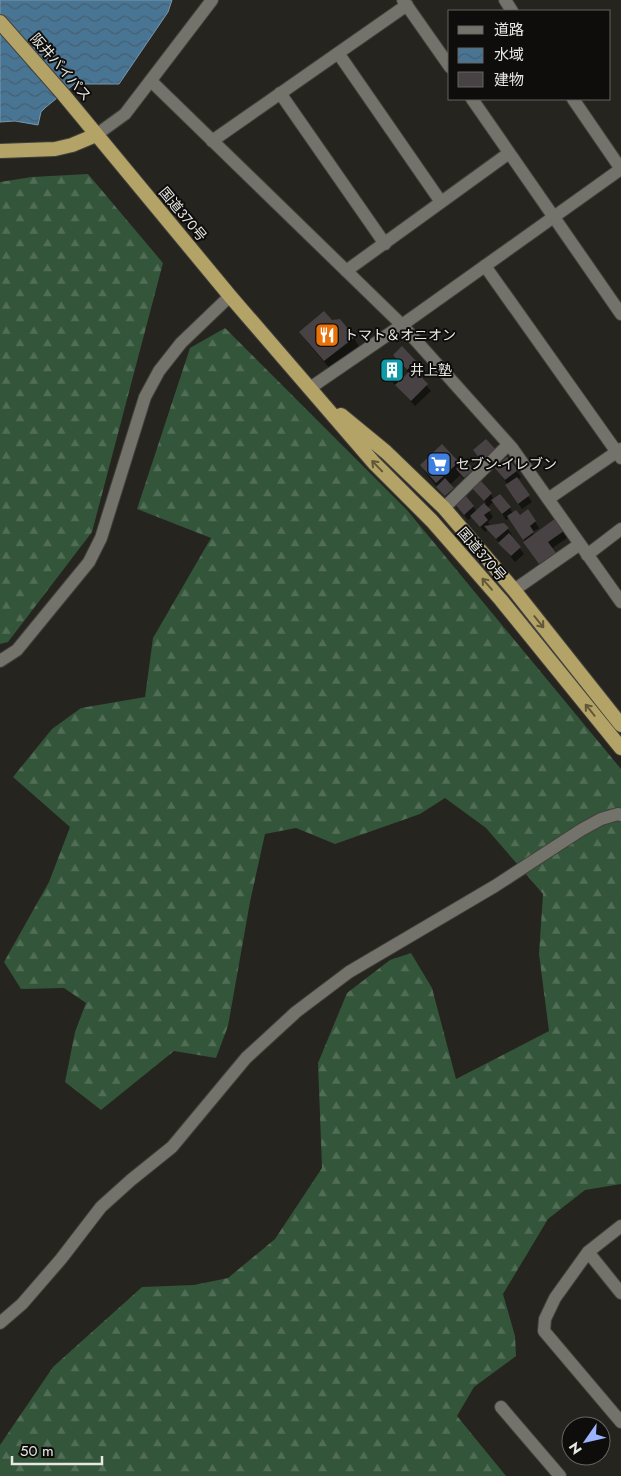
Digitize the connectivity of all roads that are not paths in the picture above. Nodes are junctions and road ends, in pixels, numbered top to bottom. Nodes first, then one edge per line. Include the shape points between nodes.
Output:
1 (212, 0) edge
2 (405, 2) edge
3 (0, 22) edge
4 (338, 53) junction
5 (446, 54) edge
6 (151, 81) junction
7 (280, 93) junction
8 (473, 100) edge
9 (574, 100) edge
10 (96, 134) junction
11 (212, 141) junction
12 (0, 151) edge
13 (509, 153) junction
14 (621, 169) edge
15 (442, 202) junction
16 (554, 217) junction
17 (384, 244) junction
18 (485, 266) junction
19 (346, 271) junction
20 (230, 296) junction
21 (621, 314) edge
22 (402, 325) junction
23 (310, 388) junction
24 (508, 445) junction
25 (619, 453) edge
26 (548, 499) junction
27 (444, 508) junction
28 (621, 529) edge
29 (584, 549) junction
30 (514, 590) junction
31 (621, 602) edge
32 (0, 661) edge
33 (621, 725) edge
34 (621, 748) edge
35 (621, 815) edge
36 (621, 1226) edge
37 (588, 1252) junction
38 (621, 1293) edge
39 (0, 1323) edge
40 (501, 1407) dead end
41 (621, 1422) edge
42 (560, 1476) edge

1 - 6 street
2 - 4 street
2 - 5 street
3 - 10 highway, 阪井バイパス
4 - 7 street
4 - 15 street
6 - 10 street via 125,114
6 - 11 street
7 - 11 street
7 - 17 street
8 - 13 street
9 - 14 street
10 - 12 highway via 55,149
10 - 20 highway, 国道370号
11 - 19 street
13 - 15 street
13 - 16 street
14 - 16 street
15 - 17 street
16 - 18 street
16 - 21 street
17 - 19 street
18 - 22 street
18 - 25 street
19 - 22 street
20 - 23 highway, 国道370号
20 - 32 street via 181,342 159,371 145,397 102,538 89,562 17,650
22 - 23 street
22 - 24 street
23 - 27 highway, 国道370号 via 386,452
34 -> 23 highway, 国道370号 via 501,600 432,521 374,463
24 - 26 street
24 - 27 street
25 - 26 street
26 - 29 street
27 - 30 highway, 国道370号
28 - 29 street
29 - 30 street
29 - 31 street
30 -> 33 highway, 国道370号
35 - 39 street via 601,819 581,830 495,886 349,972 296,1012 246,1058 172,1147 101,1207 61,1260 22,1304
36 - 37 street
37 - 38 street
37 - 41 street via 554,1298 545,1319 544,1331
40 - 42 street

